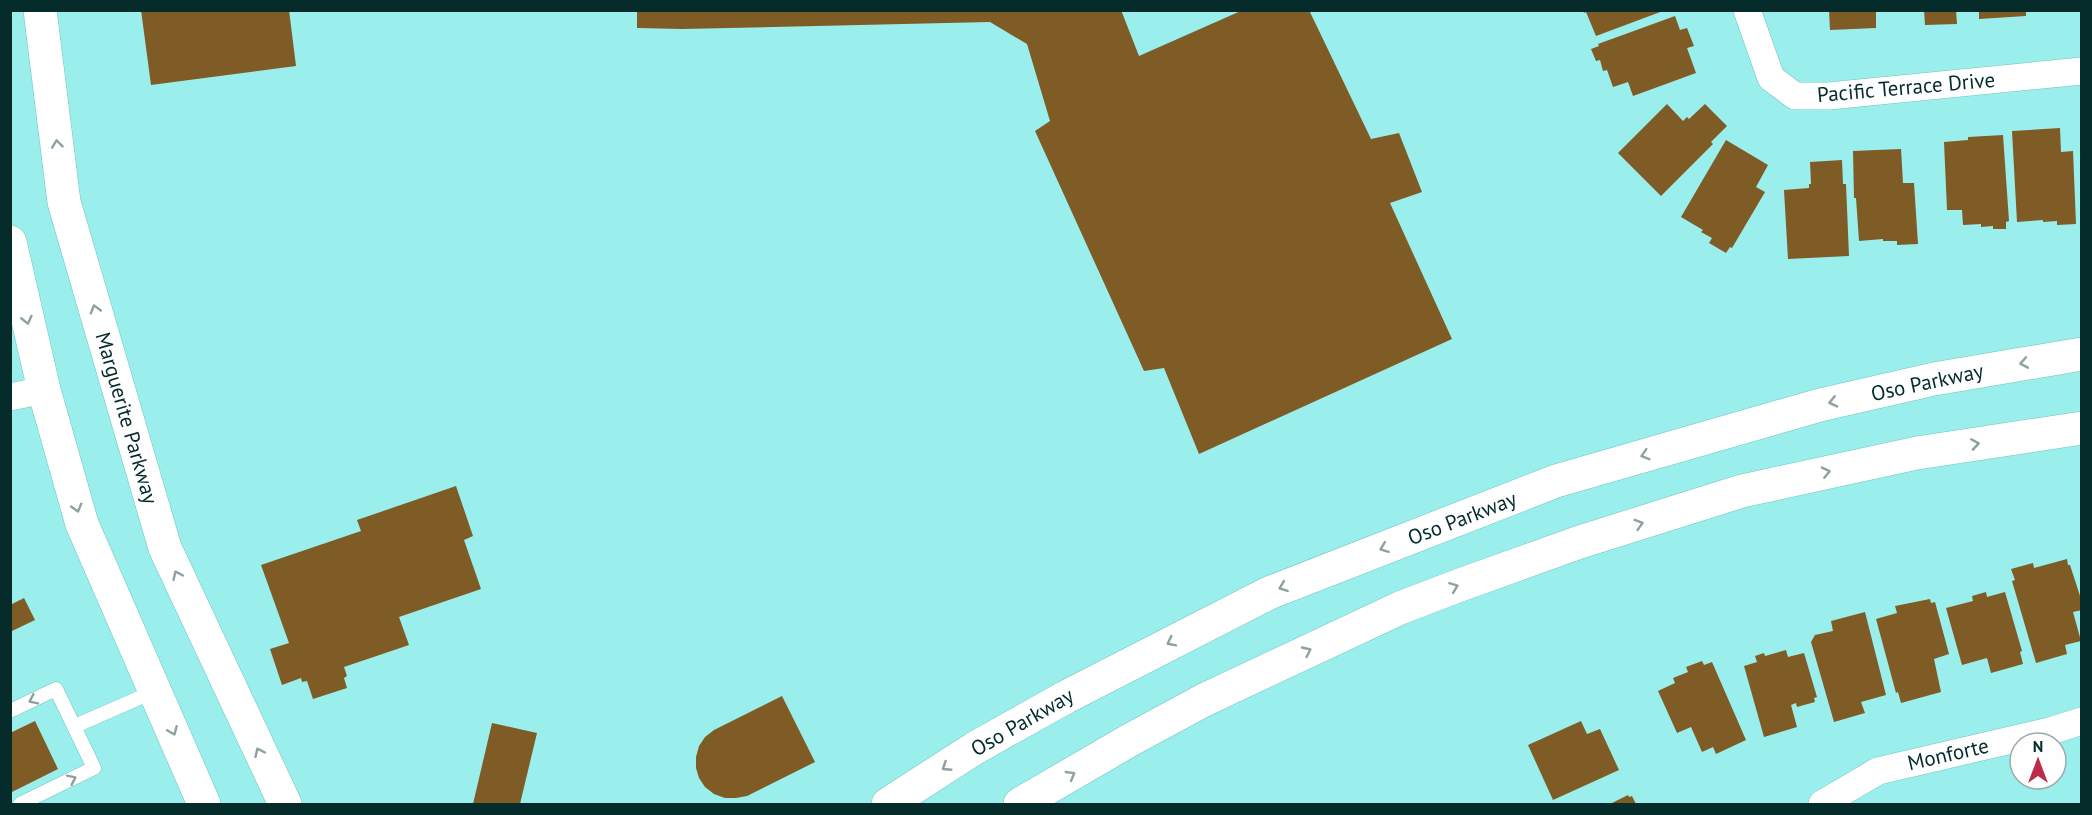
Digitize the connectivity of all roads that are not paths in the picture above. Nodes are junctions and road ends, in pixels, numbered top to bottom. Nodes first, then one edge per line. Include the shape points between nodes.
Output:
1 (40, 10) edge
2 (1747, 10) edge
3 (2082, 71) edge
4 (10, 242) edge
5 (2082, 354) edge
6 (44, 390) junction
7 (10, 397) edge
8 (2082, 428) edge
9 (156, 691) junction
10 (10, 711) edge
11 (2082, 721) edge
12 (75, 726) junction
13 (20, 804) edge
14 (204, 804) edge
15 (285, 804) edge
16 (888, 804) edge
17 (1020, 804) edge
18 (1822, 804) edge

15 -> 1 main road, Marguerite Parkway via 165,548 64,202
2 - 3 street, Pacific Terrace Drive via 1771,78 1795,96
4 -> 6 main road
5 -> 16 main road, Oso Parkway via 1934,379 1820,405 1556,481 1269,593 1066,697 975,748
6 - 7 street
6 -> 9 main road via 82,524
17 -> 8 main road via 1140,734 1254,675 1400,608 1558,550 1742,491 1917,453
9 - 12 lane
9 -> 14 main road
12 -> 10 lane via 56,689
11 - 18 street, Monforte via 1878,771
13 -> 12 lane via 94,768

